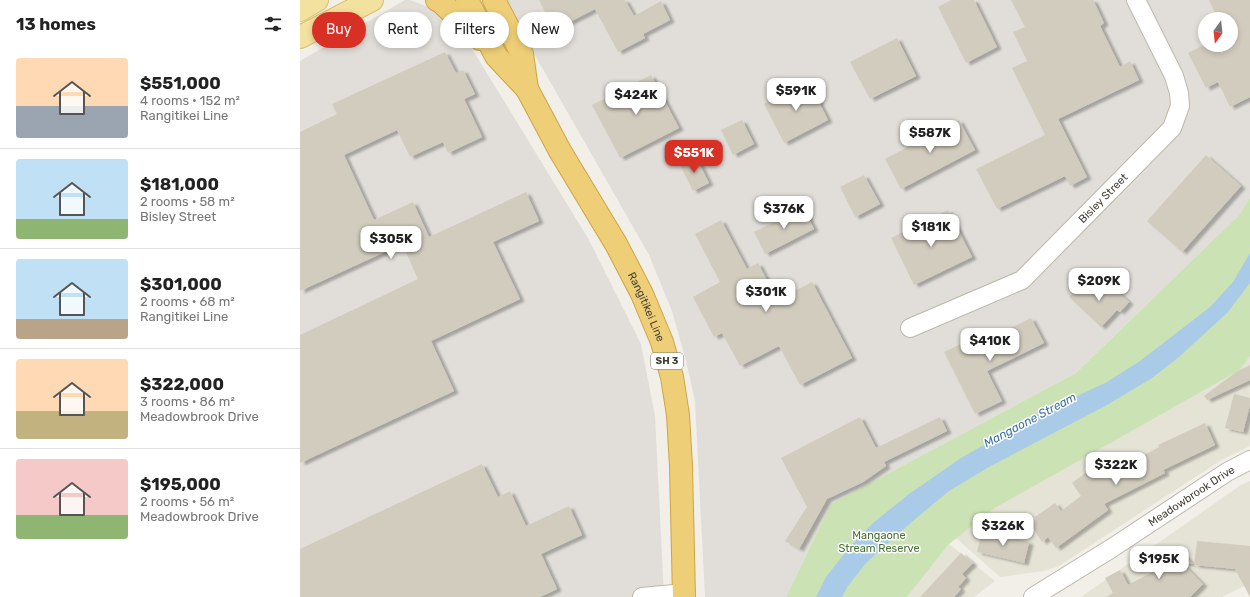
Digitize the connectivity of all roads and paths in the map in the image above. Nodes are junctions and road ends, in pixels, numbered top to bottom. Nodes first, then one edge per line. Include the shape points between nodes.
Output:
1 (317, 0) edge
2 (372, 0) edge
3 (437, 0) edge
4 (467, 0) edge
5 (494, 0) edge
6 (1136, 0) edge
7 (300, 10) edge
8 (300, 37) edge
9 (496, 56) junction
10 (527, 90) junction
11 (910, 328) dead end
12 (1250, 460) edge
13 (684, 595) edge
14 (642, 597) edge
15 (1033, 597) edge

1 - 7 main road
2 - 8 main road
3 - 9 highway
4 - 9 highway, Rangitikei Line / SH 3
5 - 10 highway, Rangitikei Line / SH 3 via 522,54
6 - 11 street, Bisley Street via 1174,76 1179,93 1180,106 1172,128 1022,280
9 - 10 highway, Rangitikei Line / SH 3
10 - 13 highway, Rangitikei Line / SH 3 via 616,244 642,294 662,342 672,377 678,415
12 - 15 street, Meadowbrook Drive via 1227,472
13 - 14 street

